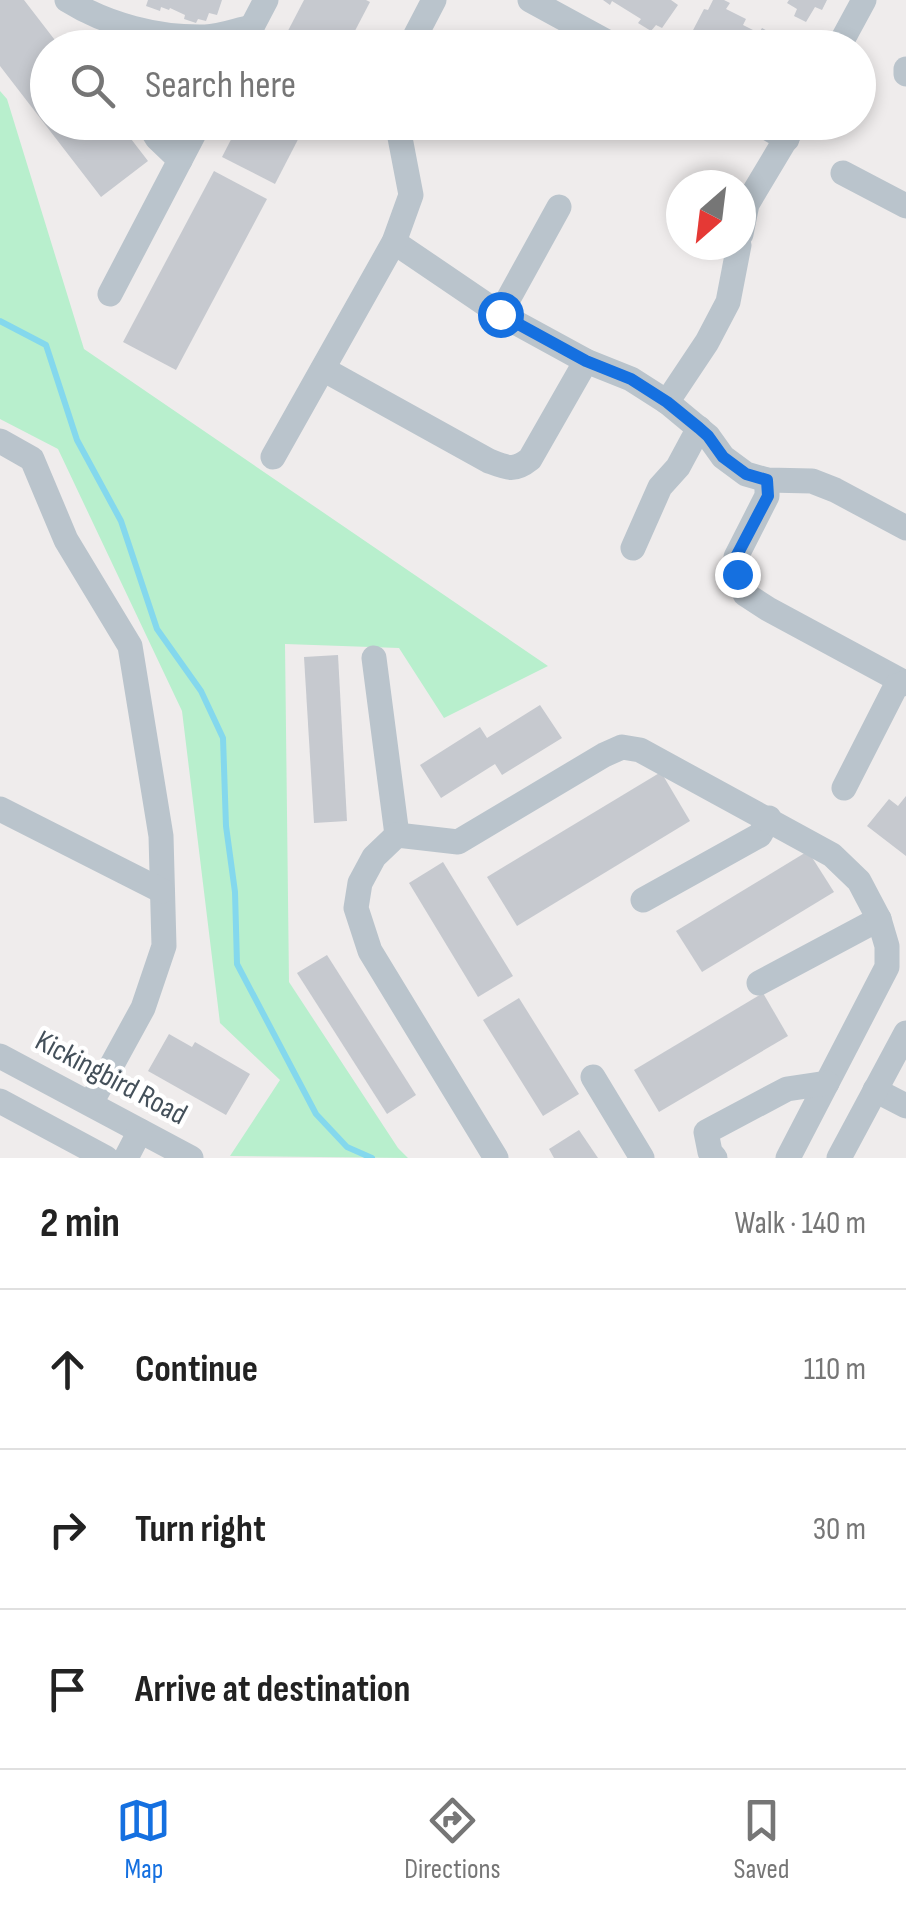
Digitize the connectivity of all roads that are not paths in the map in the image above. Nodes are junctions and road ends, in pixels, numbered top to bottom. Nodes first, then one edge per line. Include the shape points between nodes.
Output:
1 (68, 0) edge
2 (266, 0) edge
3 (434, 0) edge
4 (530, 0) edge
5 (864, 0) edge
6 (112, 22) junction
7 (110, 30) edge
8 (145, 30) edge
9 (250, 30) edge
10 (418, 30) edge
11 (585, 30) edge
12 (848, 30) edge
13 (159, 140) edge
14 (191, 140) edge
15 (400, 140) edge
16 (786, 140) edge
17 (180, 160) junction
18 (844, 174) dead end
19 (756, 189) edge
20 (906, 206) edge
21 (559, 207) dead end
22 (394, 242) junction
23 (736, 260) edge
24 (110, 294) dead end
25 (500, 314) junction
26 (586, 361) junction
27 (323, 369) junction
28 (667, 402) junction
29 (699, 428) junction
30 (0, 441) edge
31 (274, 457) dead end
32 (767, 480) junction
33 (906, 528) edge
34 (632, 548) dead end
35 (374, 658) dead end
36 (905, 683) edge
37 (844, 788) dead end
38 (0, 809) edge
39 (768, 818) junction
40 (397, 835) junction
41 (162, 891) junction
42 (643, 900) dead end
43 (879, 919) junction
44 (759, 983) dead end
45 (906, 1033) edge
46 (3, 1066) edge
47 (594, 1076) dead end
48 (827, 1082) junction
49 (875, 1090) junction
50 (0, 1101) edge
51 (91, 1102) junction
52 (906, 1106) edge
53 (140, 1131) junction
54 (106, 1158) edge
55 (126, 1158) edge
56 (191, 1158) edge
57 (496, 1158) edge
58 (642, 1158) edge
59 (714, 1158) edge
60 (788, 1158) edge
61 (839, 1158) edge

1 - 6 street
2 - 9 street
3 - 10 street
4 - 11 street
5 - 12 street
6 - 7 street
6 - 8 street
13 - 17 street
14 - 17 street
15 - 22 street via 411,195
16 - 19 street
17 - 24 street
18 - 20 street
21 - 25 street
22 - 25 street
22 - 27 street
23 - 28 street via 728,302
25 - 26 street
26 - 27 street via 530,460 506,468
26 - 28 street
27 - 31 street
28 - 29 street
29 - 32 street via 723,457
29 - 34 street
30 - 41 street via 32,459 66,540 130,646 161,836
32 - 33 street via 812,481
32 - 36 street via 768,496 736,557 745,594
35 - 40 street
36 - 37 street via 896,686
38 - 41 street
39 - 40 street via 640,750 622,747 458,842
39 - 42 street via 760,835
39 - 43 street via 832,855 859,882
40 - 57 street via 374,857 356,908 370,951
41 - 51 street via 164,946 154,977
43 - 44 street
43 - 48 street via 887,967
45 - 49 street
46 - 51 street, Kickingbird Road
47 - 58 street
48 - 59 street via 786,1089 706,1132
48 - 60 street
49 - 52 street
49 - 61 street
50 - 54 street
51 - 53 street, Kickingbird Road
53 - 55 street
53 - 56 street, Kickingbird Road

